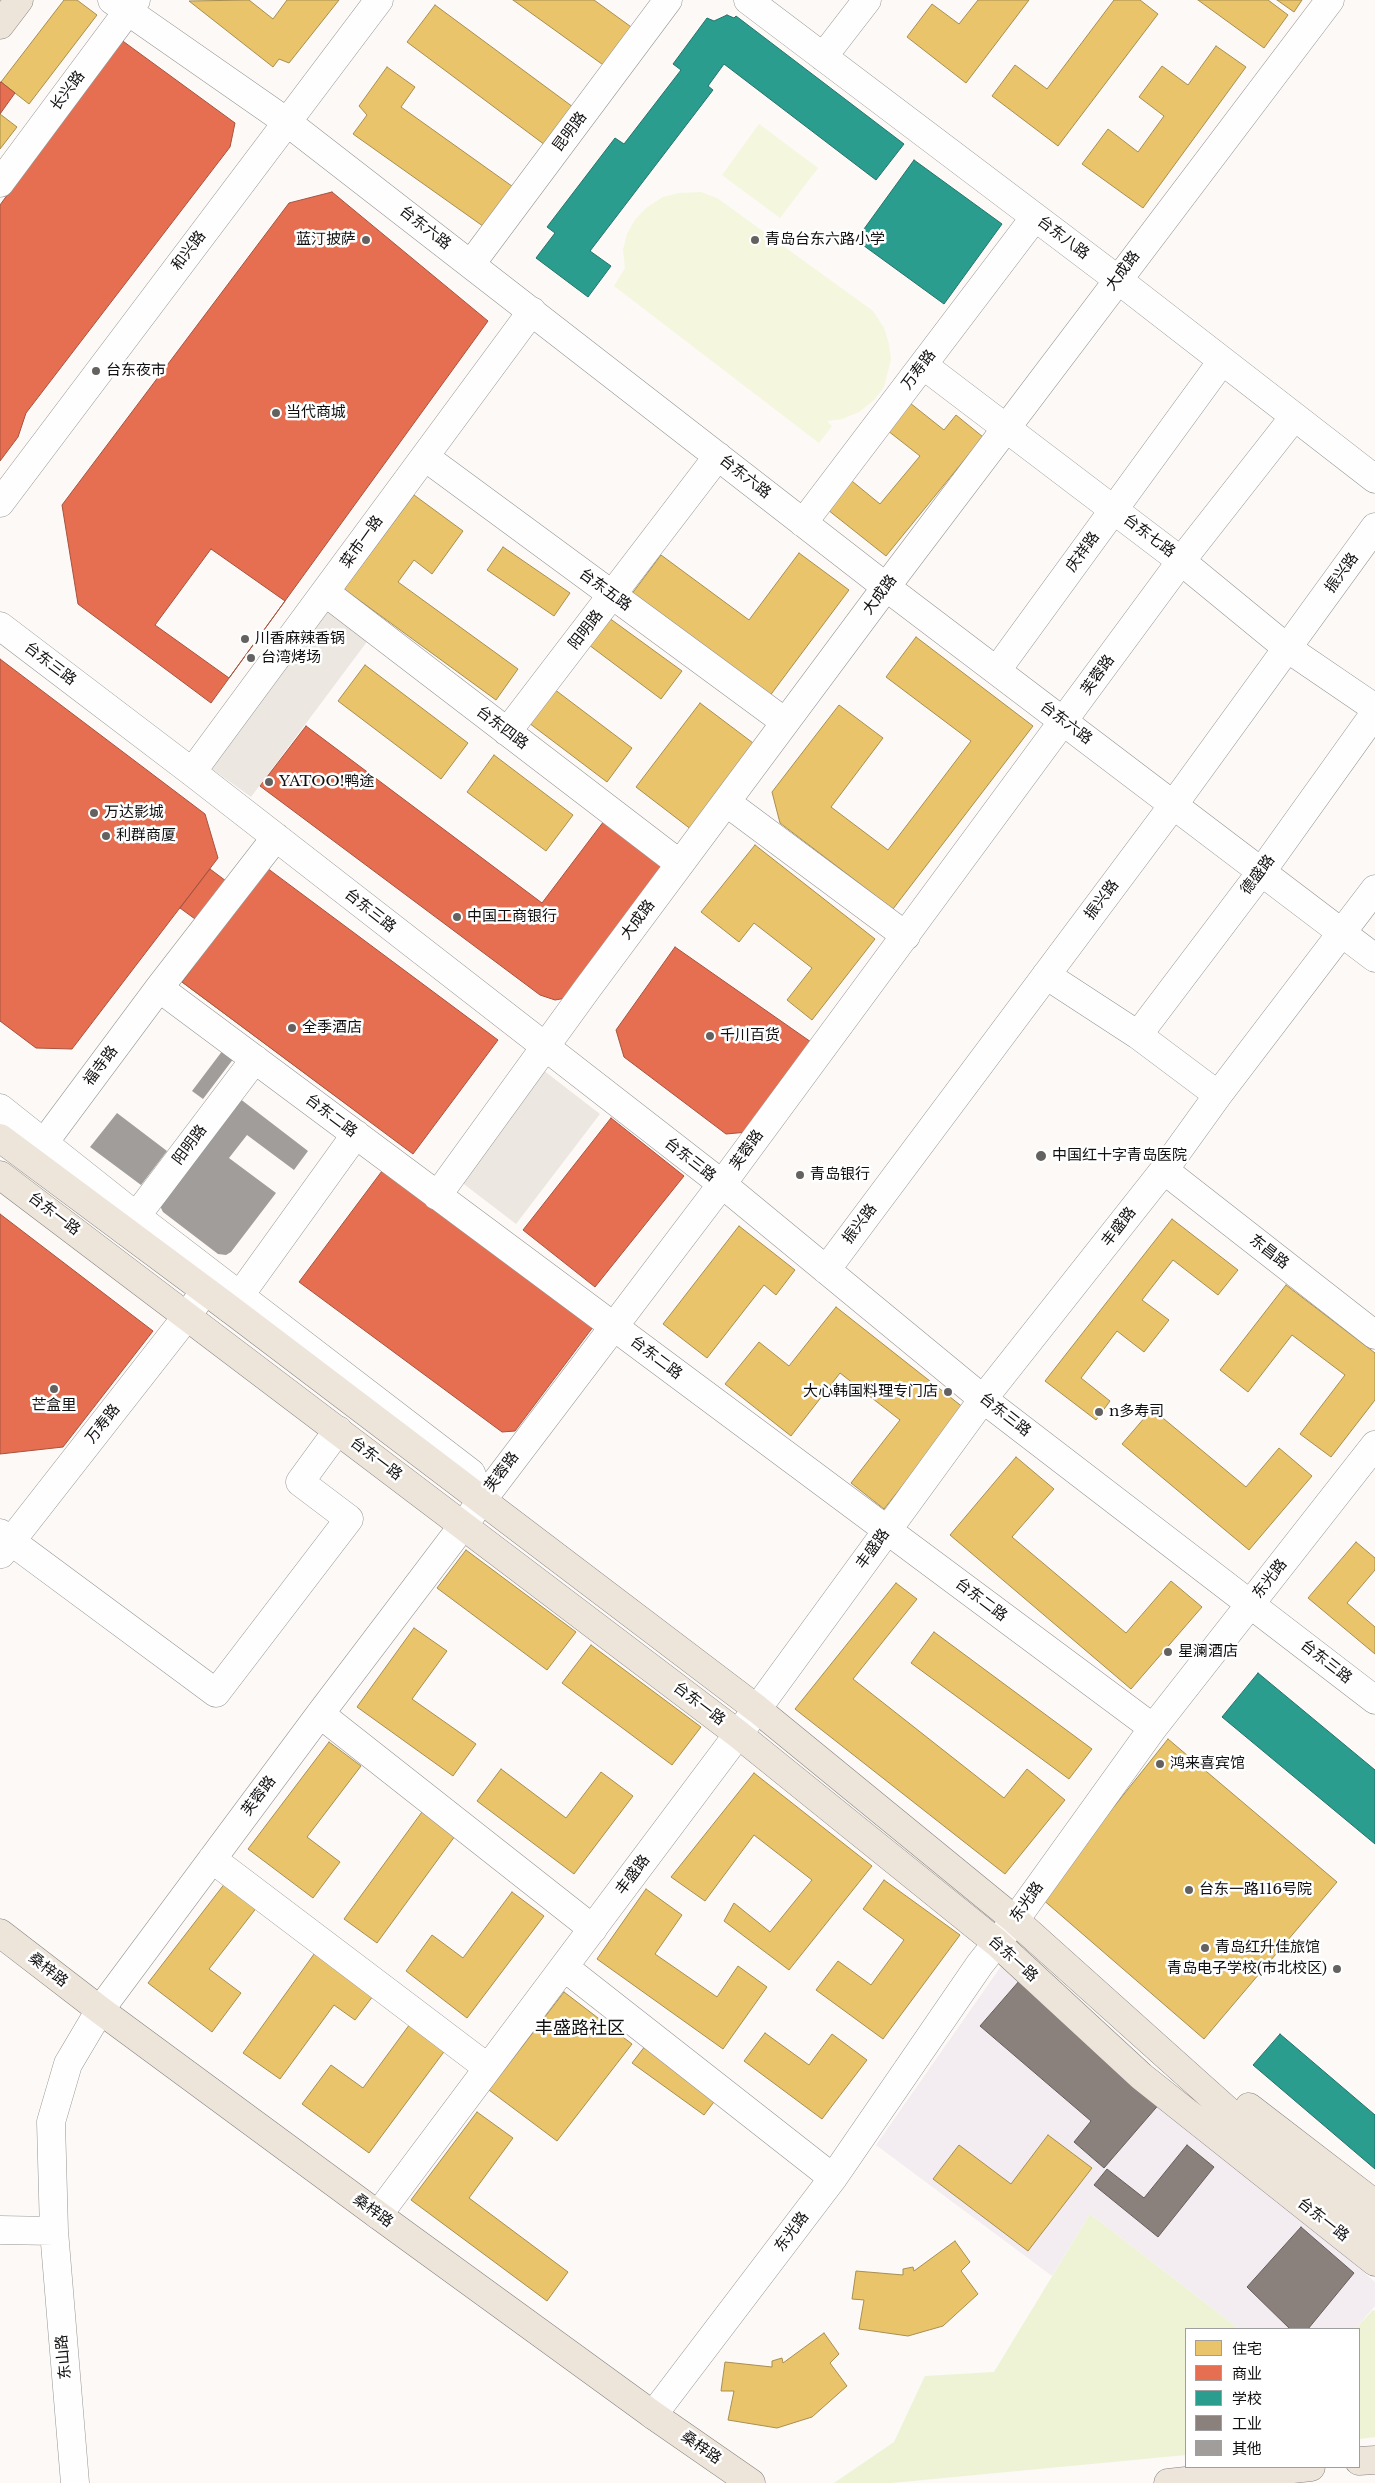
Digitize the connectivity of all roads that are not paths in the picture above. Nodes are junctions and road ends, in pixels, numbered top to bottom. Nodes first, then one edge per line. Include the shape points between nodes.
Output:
1 (19, 0) edge
2 (379, 0) edge
3 (668, 0) edge
4 (748, 0) edge
5 (867, 0) edge
6 (1330, 0) edge
7 (125, 4) edge
8 (0, 25) edge
9 (823, 57) junction
10 (287, 122) junction
11 (0, 183) edge
12 (1035, 217) junction
13 (471, 264) junction
14 (1117, 279) junction
15 (532, 312) junction
16 (1222, 361) junction
17 (923, 365) junction
18 (1294, 417) junction
19 (1005, 428) junction
20 (718, 456) junction
21 (424, 457) junction
22 (1375, 479) edge
23 (0, 503) edge
24 (1114, 510) junction
25 (803, 523) junction
26 (1375, 527) edge
27 (1181, 561) junction
28 (886, 587) junction
29 (613, 596) junction
30 (318, 602) junction
31 (0, 626) edge
32 (1287, 648) junction
33 (997, 670) junction
34 (1375, 708) edge
35 (1375, 713) edge
36 (785, 722) junction
37 (1064, 722) junction
38 (507, 732) junction
39 (192, 772) junction
40 (726, 802) junction
41 (1174, 804) junction
42 (276, 837) junction
43 (680, 864) junction
44 (1262, 871) junction
45 (1375, 889) edge
46 (1341, 931) junction
47 (906, 936) junction
48 (1375, 958) edge
49 (1046, 975) junction
50 (159, 988) junction
51 (1138, 1035) junction
52 (544, 1048) junction
53 (255, 1059) junction
54 (1218, 1094) junction
55 (0, 1108) edge
56 (356, 1134) junction
57 (0, 1138) edge
58 (43, 1144) junction
59 (1164, 1170) junction
60 (0, 1175) edge
61 (722, 1184) junction
62 (437, 1196) junction
63 (130, 1224) junction
64 (826, 1270) junction
65 (205, 1290) junction
66 (235, 1302) junction
67 (188, 1315) junction
68 (620, 1317) junction
69 (1375, 1335) edge
70 (983, 1399) junction
71 (338, 1430) junction
72 (1375, 1445) edge
73 (481, 1499) junction
74 (463, 1524) junction
75 (888, 1530) junction
76 (4, 1543) edge
77 (1250, 1604) junction
78 (1375, 1700) edge
79 (757, 1709) junction
80 (320, 1714) junction
81 (1153, 1728) junction
82 (738, 1734) junction
83 (212, 1859) junction
84 (1015, 1920) junction
85 (593, 1929) junction
86 (0, 1932) edge
87 (997, 1943) junction
88 (564, 1967) junction
89 (100, 2010) junction
90 (488, 2068) junction
91 (1205, 2090) junction
92 (833, 2178) junction
93 (1375, 2204) edge
94 (378, 2214) junction
95 (0, 2230) edge
96 (54, 2231) junction
97 (1375, 2233) edge
98 (1375, 2262) edge
99 (653, 2415) junction
100 (1375, 2460) edge
101 (1360, 2461) edge
102 (1302, 2468) edge
103 (75, 2483) edge
104 (751, 2483) edge
105 (1168, 2483) edge

1 - 8 main road
2 - 10 street, 和兴路
3 - 13 street, 昆明路
4 - 9 street, 台东八路
5 - 9 street
6 - 14 street, 大成路
7 - 10 street, 台东六路
7 - 11 street, 长兴路
9 - 12 street, 台东八路
10 - 13 street, 台东六路
10 - 23 street, 和兴路
12 - 14 street, 台东八路
12 - 17 street, 万寿路
13 - 15 street, 台东六路
14 - 16 street, 台东八路
14 - 19 street, 大成路
15 - 20 street, 台东六路
15 - 21 street, 菜市一路
16 - 18 street, 台东八路
16 - 24 street, 庆祥路
17 - 19 street, 台东七路
17 - 25 street, 万寿路
18 - 22 street, 台东八路
18 - 27 street, 芙蓉路
19 - 24 street, 台东七路
19 - 28 street, 大成路
20 - 25 street, 台东六路
20 - 29 street, 阳明路
21 - 29 street, 台东五路
21 - 30 street, 菜市一路
24 - 27 street, 台东七路
24 - 33 street, 庆祥路
25 - 28 street, 台东六路
26 - 32 street, 振兴路
27 - 32 street, 台东七路
27 - 37 street, 芙蓉路
28 - 33 street, 台东六路
28 - 36 street, 大成路
29 - 36 street, 台东五路
29 - 38 street, 阳明路
30 - 38 street, 台东四路
30 - 39 street, 菜市一路
31 - 39 street, 台东三路
32 - 34 street, 台东七路
32 - 41 street, 振兴路
33 - 37 street, 台东六路
35 - 44 street, 德盛路
36 - 40 street, 大成路
37 - 41 street, 台东六路
37 - 47 street, 芙蓉路
38 - 43 street, 台东四路
39 - 42 street, 台东三路
40 - 43 street, 大成路
40 - 47 street
41 - 44 street, 台东六路
41 - 49 street, 振兴路
42 - 50 street, 福寺路
42 - 52 street, 台东三路
43 - 52 street, 大成路
44 - 46 street, 台东六路
44 - 51 street, 德盛路
45 - 46 street, 丰盛路
46 - 48 street, 台东六路
46 - 54 street, 丰盛路
47 - 61 street, 芙蓉路
49 - 51 street
49 - 64 street, 振兴路
50 - 53 street, 台东二路
50 - 58 street, 福寺路
51 - 54 street
52 - 61 street, 台东三路
52 - 62 street, 大成路
53 - 56 street, 台东二路
53 - 63 street, 阳明路
54 - 59 street, 丰盛路
55 - 58 street
56 - 62 street, 台东二路
56 - 66 street
57 - 63 main road, 台东一路
58 - 63 street
59 - 69 street, 东昌路
59 - 70 street, 丰盛路
60 - 67 main road, 台东一路
61 - 64 street, 台东三路
61 - 68 street, 芙蓉路
62 - 68 street, 台东二路
63 - 65 main road, 台东一路
63 - 66 street
64 - 70 street, 台东三路
65 - 66 main road, 台东一路
65 - 67 street, 万寿路
66 - 73 main road, 台东一路
67 - 71 main road, 台东一路
67 - 76 street, 万寿路
68 - 73 street, 芙蓉路
68 - 75 street, 台东二路
70 - 75 street, 丰盛路
70 - 77 street, 台东三路
71 - 74 main road, 台东一路
71 - 76 street via 300,1482 349,1519 216,1693
72 - 77 street, 东光路
73 - 74 street, 芙蓉路
73 - 79 main road, 台东一路
74 - 80 street, 芙蓉路
74 - 82 main road, 台东一路
75 - 79 street, 丰盛路
75 - 81 street, 台东二路
77 - 78 street, 台东三路
77 - 81 street, 东光路
79 - 82 street, 丰盛路
79 - 84 main road, 台东一路
80 - 83 street, 芙蓉路
80 - 85 street
81 - 84 street, 东光路
82 - 85 street, 丰盛路
82 - 87 main road, 台东一路
83 - 89 street, 芙蓉路
83 - 90 street
84 - 87 street, 东光路
84 - 91 main road, 台东一路
85 - 88 street, 丰盛路
86 - 89 main road, 桑梓路
87 - 92 street, 东光路
87 - 98 main road, 台东一路 via 1141,2076
88 - 90 street, 丰盛路
88 - 92 street
89 - 94 main road, 桑梓路
89 - 96 street, 东山路 via 68,2064 51,2122
90 - 94 street, 丰盛路
91 - 93 main road, 台东一路 via 1246,2105
91 - 97 main road via 1276,2154
92 - 99 street, 东光路
94 - 99 main road, 桑梓路
95 - 96 street
96 - 103 street, 东山路
99 - 104 main road, 桑梓路
100 - 101 main road
102 - 105 main road

